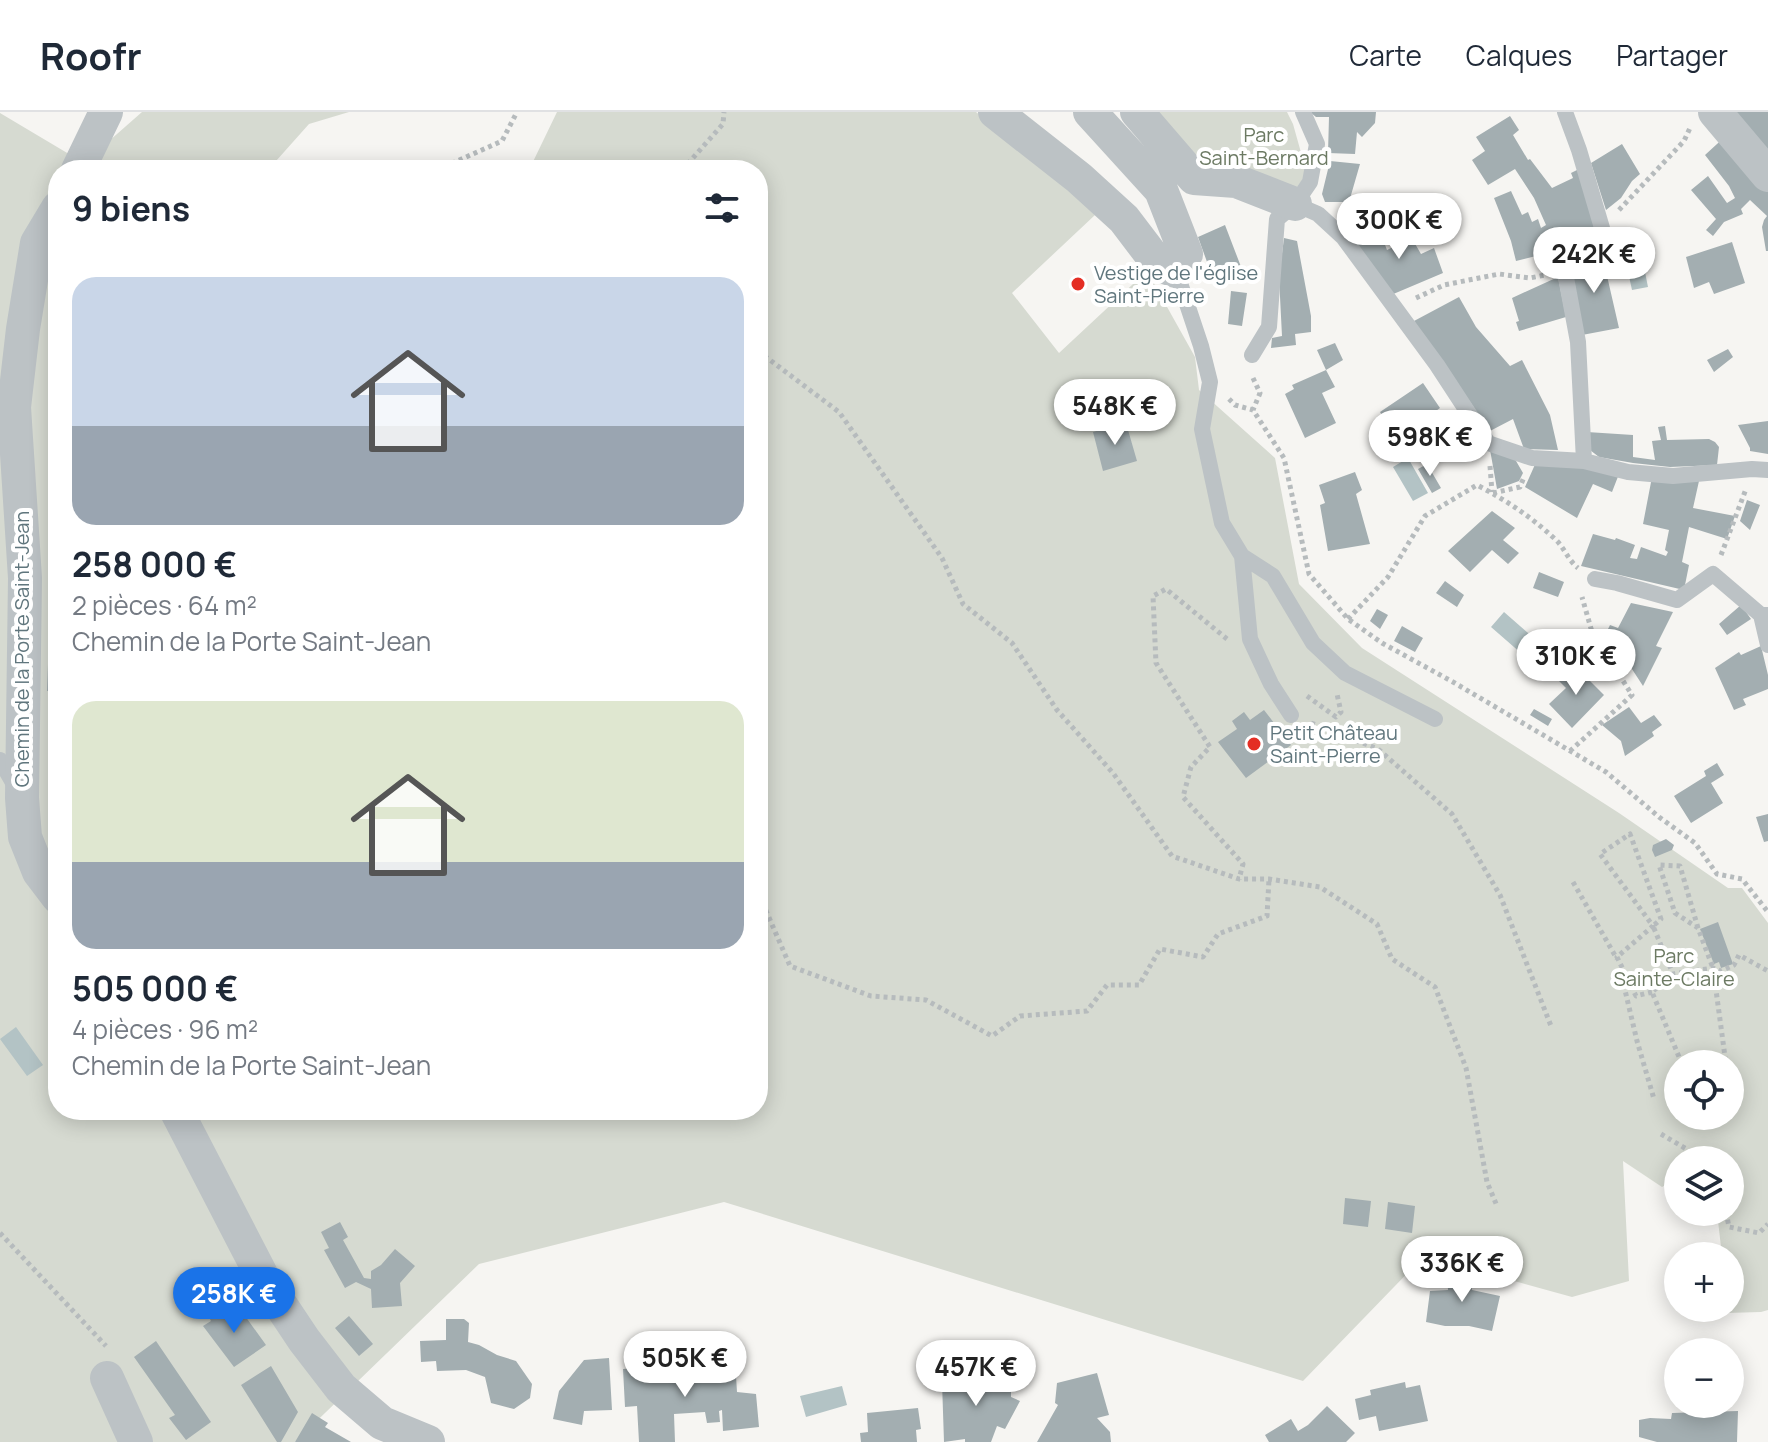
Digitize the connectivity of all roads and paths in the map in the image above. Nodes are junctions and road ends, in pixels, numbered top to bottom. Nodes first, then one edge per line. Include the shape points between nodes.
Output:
1 (106, 112) edge
2 (517, 112) edge
3 (724, 112) edge
4 (995, 112) edge
5 (1090, 112) edge
6 (1137, 112) edge
7 (1303, 112) edge
8 (1565, 112) edge
9 (1703, 119) edge
10 (83, 160) edge
11 (459, 160) edge
12 (691, 160) edge
13 (1768, 175) edge
14 (1295, 204) junction
15 (48, 225) edge
16 (1602, 228) joint
17 (1176, 271) junction
18 (1565, 272) joint
19 (1395, 308) junction
20 (1252, 355) joint
21 (768, 359) edge
22 (1532, 458) junction
23 (1584, 461) junction
24 (1760, 469) edge
25 (1493, 493) junction
26 (1242, 556) junction
27 (1574, 565) junction
28 (1713, 574) junction
29 (1577, 579) dead end
30 (1595, 579) joint
31 (1581, 592) dead end
32 (1765, 615) edge
33 (1348, 619) junction
34 (1250, 639) junction
35 (1768, 645) edge
36 (1291, 715) joint
37 (1435, 719) dead end
38 (1570, 751) junction
39 (0, 760) edge
40 (22, 798) junction
41 (1239, 879) junction
42 (1269, 879) junction
43 (1573, 882) dead end
44 (48, 884) edge
45 (1768, 912) edge
46 (768, 915) edge
47 (1653, 926) junction
48 (1698, 928) junction
49 (1617, 957) junction
50 (1713, 968) junction
51 (1768, 971) edge
52 (1673, 974) junction
53 (1652, 992) junction
54 (1551, 1026) dead end
55 (1676, 1050) edge
56 (1724, 1050) edge
57 (1654, 1099) dead end
58 (181, 1120) edge
59 (1661, 1134) dead end
60 (1681, 1146) edge
61 (1497, 1206) dead end
62 (1768, 1224) edge
63 (1729, 1226) edge
64 (0, 1233) edge
65 (107, 1378) joint
66 (136, 1442) edge
67 (428, 1442) edge

1 - 10 street
2 - 11 path via 502,141
3 - 12 path via 723,124
4 - 17 street via 1124,219 1159,265
5 - 17 street via 1161,190 1186,254
6 - 14 street via 1194,178 1236,181
7 - 14 lane via 1317,144 1310,182
8 - 16 lane
9 - 13 street
9 - 16 path
14 - 19 lane via 1318,214 1343,237
14 - 20 lane via 1277,219 1269,327
15 - 40 street, Chemin de la Porte Saint-Jean via 37,243 14,407 25,578
17 - 26 lane via 1210,382 1202,429 1222,523
18 - 19 path via 1530,278 1499,274 1444,285
18 - 23 lane via 1578,342
19 - 22 lane via 1488,443
20 - 33 path via 1249,368 1260,393 1253,410 1284,458 1309,574
21 - 41 path via 839,412 942,558 963,604 1012,643 1057,710 1113,773 1172,856
22 - 23 lane
22 - 25 path via 1520,487
23 - 24 lane via 1673,476
24 - 28 path
25 - 27 path via 1558,542
25 - 33 path via 1477,485 1425,516 1388,577
26 - 34 lane
26 - 37 lane via 1273,576 1313,643 1345,673
27 - 29 path
27 - 30 path
28 - 30 lane via 1677,600
28 - 32 lane
31 - 38 path via 1592,632 1632,695
32 - 35 lane
33 - 38 path
34 - 36 lane
34 - 41 path via 1230,643 1166,589 1153,596 1156,663 1210,747 1191,767 1183,797 1243,864
36 - 54 path via 1378,749 1452,814 1500,895
38 - 45 path via 1606,772 1695,843 1717,874 1742,879
39 - 40 lane
40 - 44 street, Chemin de la Porte Saint-Jean via 25,837
41 - 42 path
42 - 46 path via 1267,916 1218,934 1203,957 1160,949 1139,985 1107,985 1087,1011 1020,1016 992,1036 926,1000 871,996 790,966
42 - 61 path via 1320,887 1377,924 1392,959 1435,987 1466,1068 1487,1182
43 - 49 path
47 - 47 path via 1600,854 1630,834 1661,919
47 - 49 path
47 - 52 path
48 - 48 path via 1675,913 1659,865 1680,866
48 - 50 path
49 - 53 path via 1636,996
49 - 57 path
50 - 51 path via 1721,971 1734,965 1739,955
50 - 52 path
50 - 56 path
52 - 53 path
53 - 55 path
58 - 67 street via 264,1280 304,1340 341,1388 382,1423
59 - 60 path
62 - 63 path via 1759,1233
64 - 65 path via 108,1348
65 - 66 street

